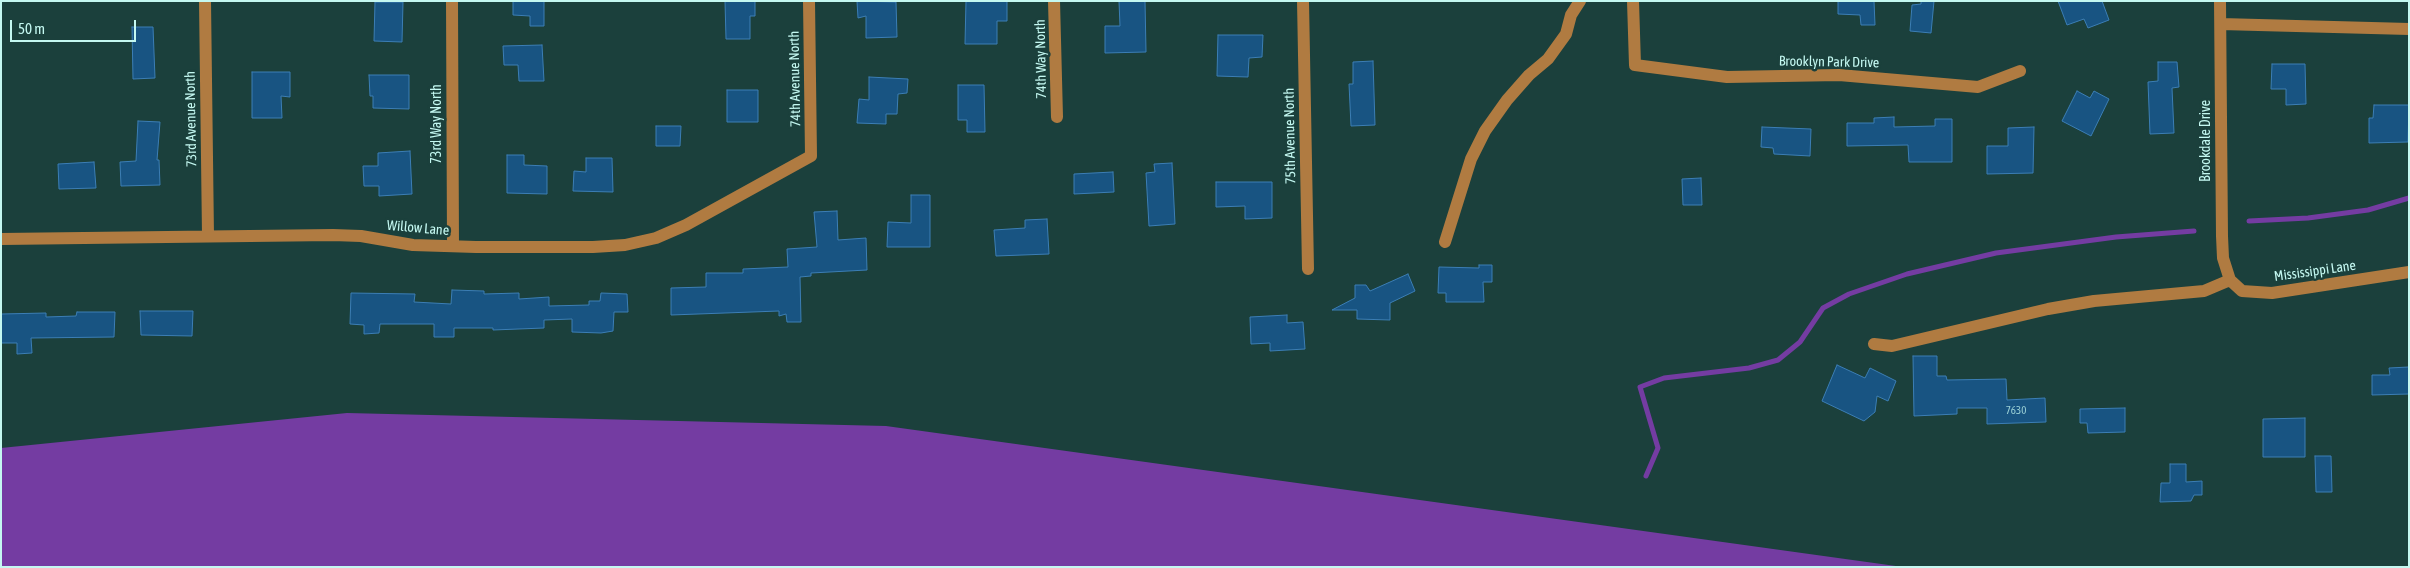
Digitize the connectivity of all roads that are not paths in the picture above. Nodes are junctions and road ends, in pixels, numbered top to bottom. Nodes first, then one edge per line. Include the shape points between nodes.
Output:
1 (205, 1) edge
2 (452, 1) edge
3 (809, 1) edge
4 (1054, 1) edge
5 (1303, 1) edge
6 (1580, 1) edge
7 (1633, 1) edge
8 (2220, 1) edge
9 (2221, 24) junction
10 (2409, 28) edge
11 (2020, 71) dead end
12 (1057, 116) dead end
13 (811, 156) joint
14 (208, 236) junction
15 (1, 239) edge
16 (1445, 242) dead end
17 (453, 246) junction
18 (1308, 270) dead end
19 (2409, 272) edge
20 (2230, 280) junction
21 (1874, 344) dead end

1 - 14 street, 73rd Avenue North
2 - 17 street, 73rd Way North
3 - 13 street, 74th Avenue North
4 - 12 street, 74th Way North
5 - 18 street, 75th Avenue North
6 - 16 street via 1566,34 1548,59 1518,88 1485,130
7 - 11 street, Brooklyn Park Drive via 1635,65 1727,77 1839,75 1978,87
8 - 9 street, Brookdale Drive
9 - 10 street
9 - 20 street, Brookdale Drive via 2222,236 2223,258
13 - 17 street, Willow Lane via 686,226 656,238 625,245 593,247
14 - 15 street, Willow Lane
14 - 17 street, Willow Lane via 361,236 413,245
19 - 20 street, Mississippi Lane via 2272,293 2242,291
20 - 21 street via 2204,291 2094,301 1892,346

